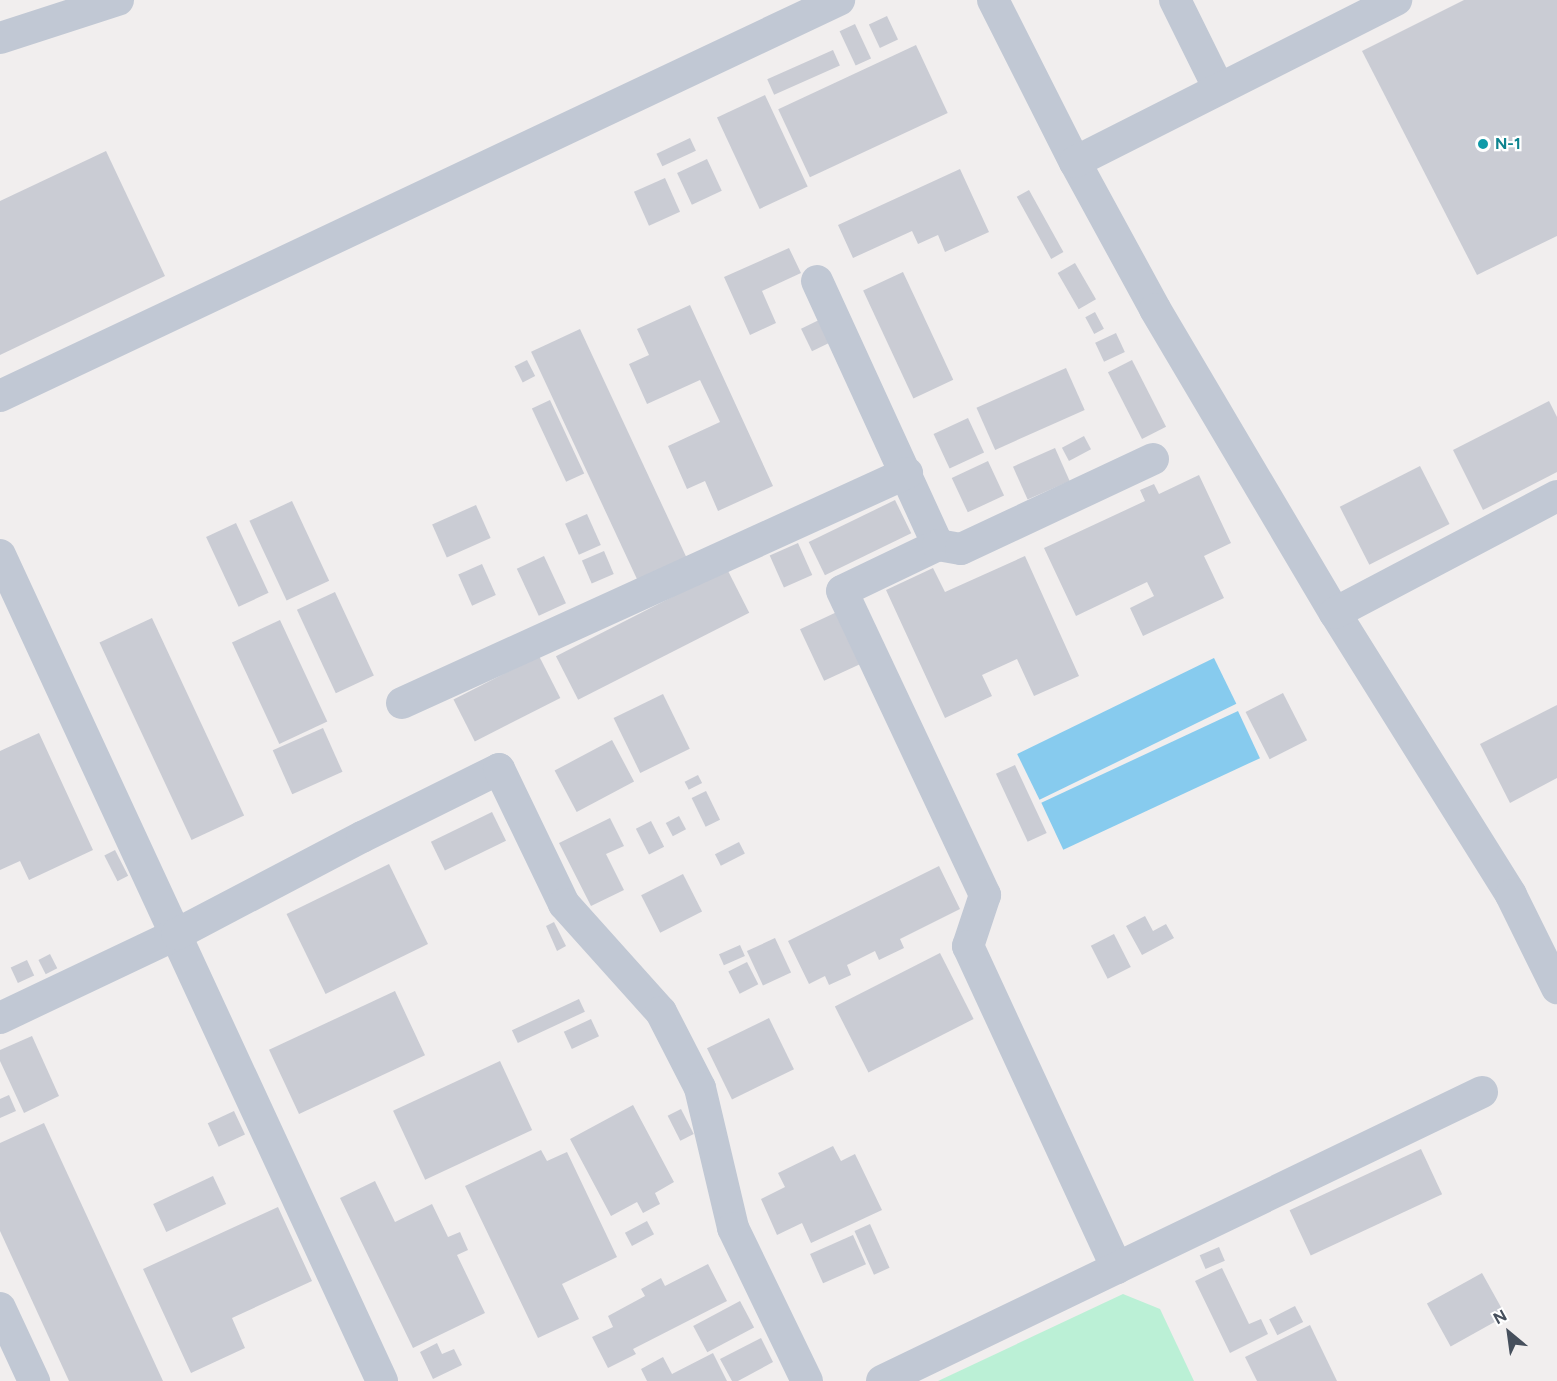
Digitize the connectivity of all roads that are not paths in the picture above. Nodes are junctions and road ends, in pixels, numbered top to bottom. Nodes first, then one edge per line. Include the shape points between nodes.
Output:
1 (118, 0) edge
2 (839, 0) edge
3 (993, 0) edge
4 (1175, 0) edge
5 (1395, 0) edge
6 (1348, 11) edge
7 (0, 38) edge
8 (1219, 89) junction
9 (1075, 162) junction
10 (817, 281) dead end
11 (0, 396) edge
12 (1153, 459) dead end
13 (907, 473) junction
14 (1557, 496) edge
15 (938, 545) junction
16 (0, 555) edge
17 (1335, 613) junction
18 (402, 703) dead end
19 (177, 934) junction
20 (1557, 988) edge
21 (0, 1018) edge
22 (1482, 1092) dead end
23 (1117, 1268) junction
24 (0, 1308) edge
25 (34, 1381) edge
26 (382, 1381) edge
27 (807, 1381) edge
28 (882, 1381) edge

1 - 7 street
2 - 11 street
3 - 9 street
4 - 8 street
5 - 6 street
6 - 8 street
8 - 9 street
9 - 17 street via 1155,309
10 - 13 street
12 - 15 street via 961,549
13 - 15 street
13 - 18 street
14 - 17 street
15 - 23 street via 842,591 985,895 968,946
16 - 19 street
17 - 20 street via 1511,895
19 - 21 street
19 - 26 street
19 - 27 street via 499,769 564,904 661,1012 700,1088 733,1228
22 - 23 street
23 - 28 street
24 - 25 street

